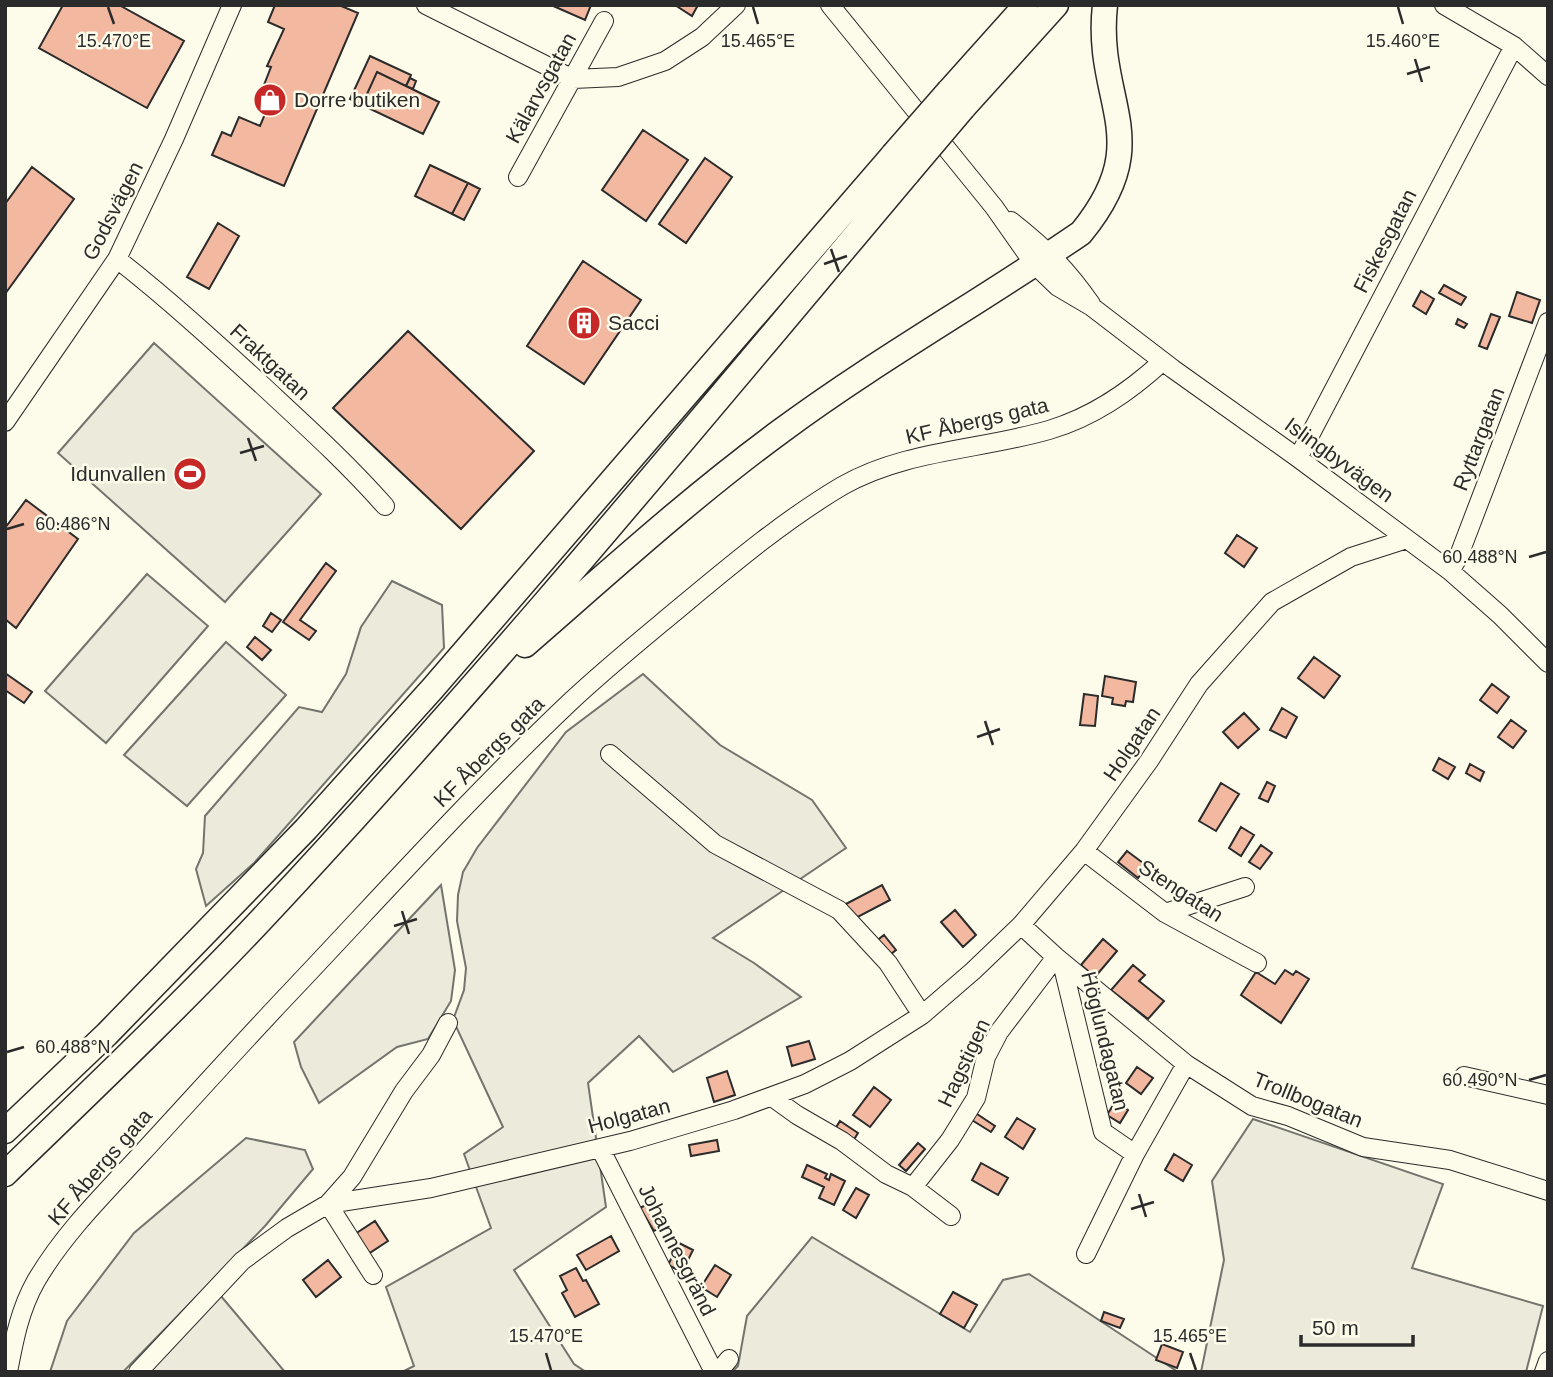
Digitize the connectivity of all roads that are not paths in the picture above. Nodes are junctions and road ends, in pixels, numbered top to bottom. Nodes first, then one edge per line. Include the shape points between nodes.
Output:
1 (232, 5) edge
2 (426, 5) edge
3 (736, 5) edge
4 (830, 5) edge
5 (1005, 5) edge
6 (1026, 5) edge
7 (1056, 5) edge
8 (1105, 5) edge
9 (1444, 5) edge
10 (604, 21) dead end
11 (1000, 33) junction
12 (1514, 46) junction
13 (1548, 76) edge
14 (573, 79) junction
15 (956, 100) junction
16 (900, 164) junction
17 (518, 177) dead end
18 (117, 259) junction
19 (1042, 259) junction
20 (1548, 322) edge
21 (1163, 361) junction
22 (5, 422) edge
23 (1298, 458) junction
24 (384, 506) dead end
25 (1407, 539) junction
26 (1450, 571) junction
27 (1548, 663) edge
28 (457, 705) junction
29 (610, 754) dead end
30 (1084, 851) junction
31 (1245, 887) dead end
32 (1165, 913) junction
33 (1020, 925) junction
34 (1059, 960) junction
35 (1257, 963) dead end
36 (922, 1015) junction
37 (448, 1023) dead end
38 (1186, 1064) junction
39 (1464, 1076) dead end
40 (1548, 1095) edge
41 (772, 1097) junction
42 (5, 1131) edge
43 (600, 1148) junction
44 (1135, 1154) junction
45 (5, 1174) edge
46 (913, 1187) junction
47 (1548, 1191) edge
48 (328, 1204) junction
49 (951, 1216) dead end
50 (1086, 1254) dead end
51 (373, 1275) dead end
52 (1548, 1361) edge
53 (720, 1368) edge
54 (8, 1372) edge
55 (138, 1372) edge
56 (1544, 1372) edge

1 - 18 street, Godsvägen
2 - 14 street
3 - 14 street via 702,37 665,61 618,77
4 - 19 street, Islingbyvägen via 994,207
5 - 11 highway
6 - 11 highway
7 - 15 highway
8 - 19 highway via 1106,67 1120,125 1119,160 1100,210 1081,233
9 - 12 street
10 - 14 street, Kälarvsgatan
11 - 15 highway
12 - 13 street
12 - 23 street, Fiskesgatan
14 - 17 street, Kälarvsgatan
15 - 16 highway, bridge
16 - 28 highway
16 - 42 highway via 315,819 107,1034
18 - 22 street, Godsvägen
18 - 24 street, Fraktgatan via 273,395 354,471
19 - 21 street, Islingbyvägen via 1072,276 1093,307
19 - 28 highway via 781,430 688,503
20 - 26 street, Ryttargatan
21 - 23 street, Islingbyvägen
21 - 54 street, KF Åbergs gata via 1124,393 1081,419 898,463 847,484 725,569 615,662 467,806 86,1212 37,1281 23,1310
23 - 25 street, Islingbyvägen
25 - 26 street, Islingbyvägen
25 - 30 street, Holgatan via 1350,557 1272,602 1199,684
26 - 27 street, Islingbyvägen
28 - 45 highway via 257,924
29 - 36 street via 715,844 839,910 888,963
30 - 32 street, Stengatan
30 - 33 street, Holgatan
31 - 32 street
32 - 35 street, Stengatan
33 - 34 street, Trollbogatan
33 - 36 street, Holgatan
34 - 38 street, Trollbogatan
34 - 44 street, Höglundagatan via 1103,1132
34 - 46 street, Hagstigen via 999,1032 986,1057 976,1098
36 - 41 street, Holgatan via 850,1060
37 - 48 street, Holgatan via 352,1177
38 - 44 street, Höglundagatan
38 - 47 street, Trollbogatan via 1252,1105 1363,1147 1450,1160
39 - 40 street
41 - 43 street, Holgatan
41 - 46 street via 886,1174
43 - 48 street, Holgatan via 431,1188
43 - 53 street, Johannesgränd
44 - 50 street, Höglundagatan
46 - 49 street
48 - 51 street
48 - 55 street, Holgatan via 242,1261
52 - 56 street

